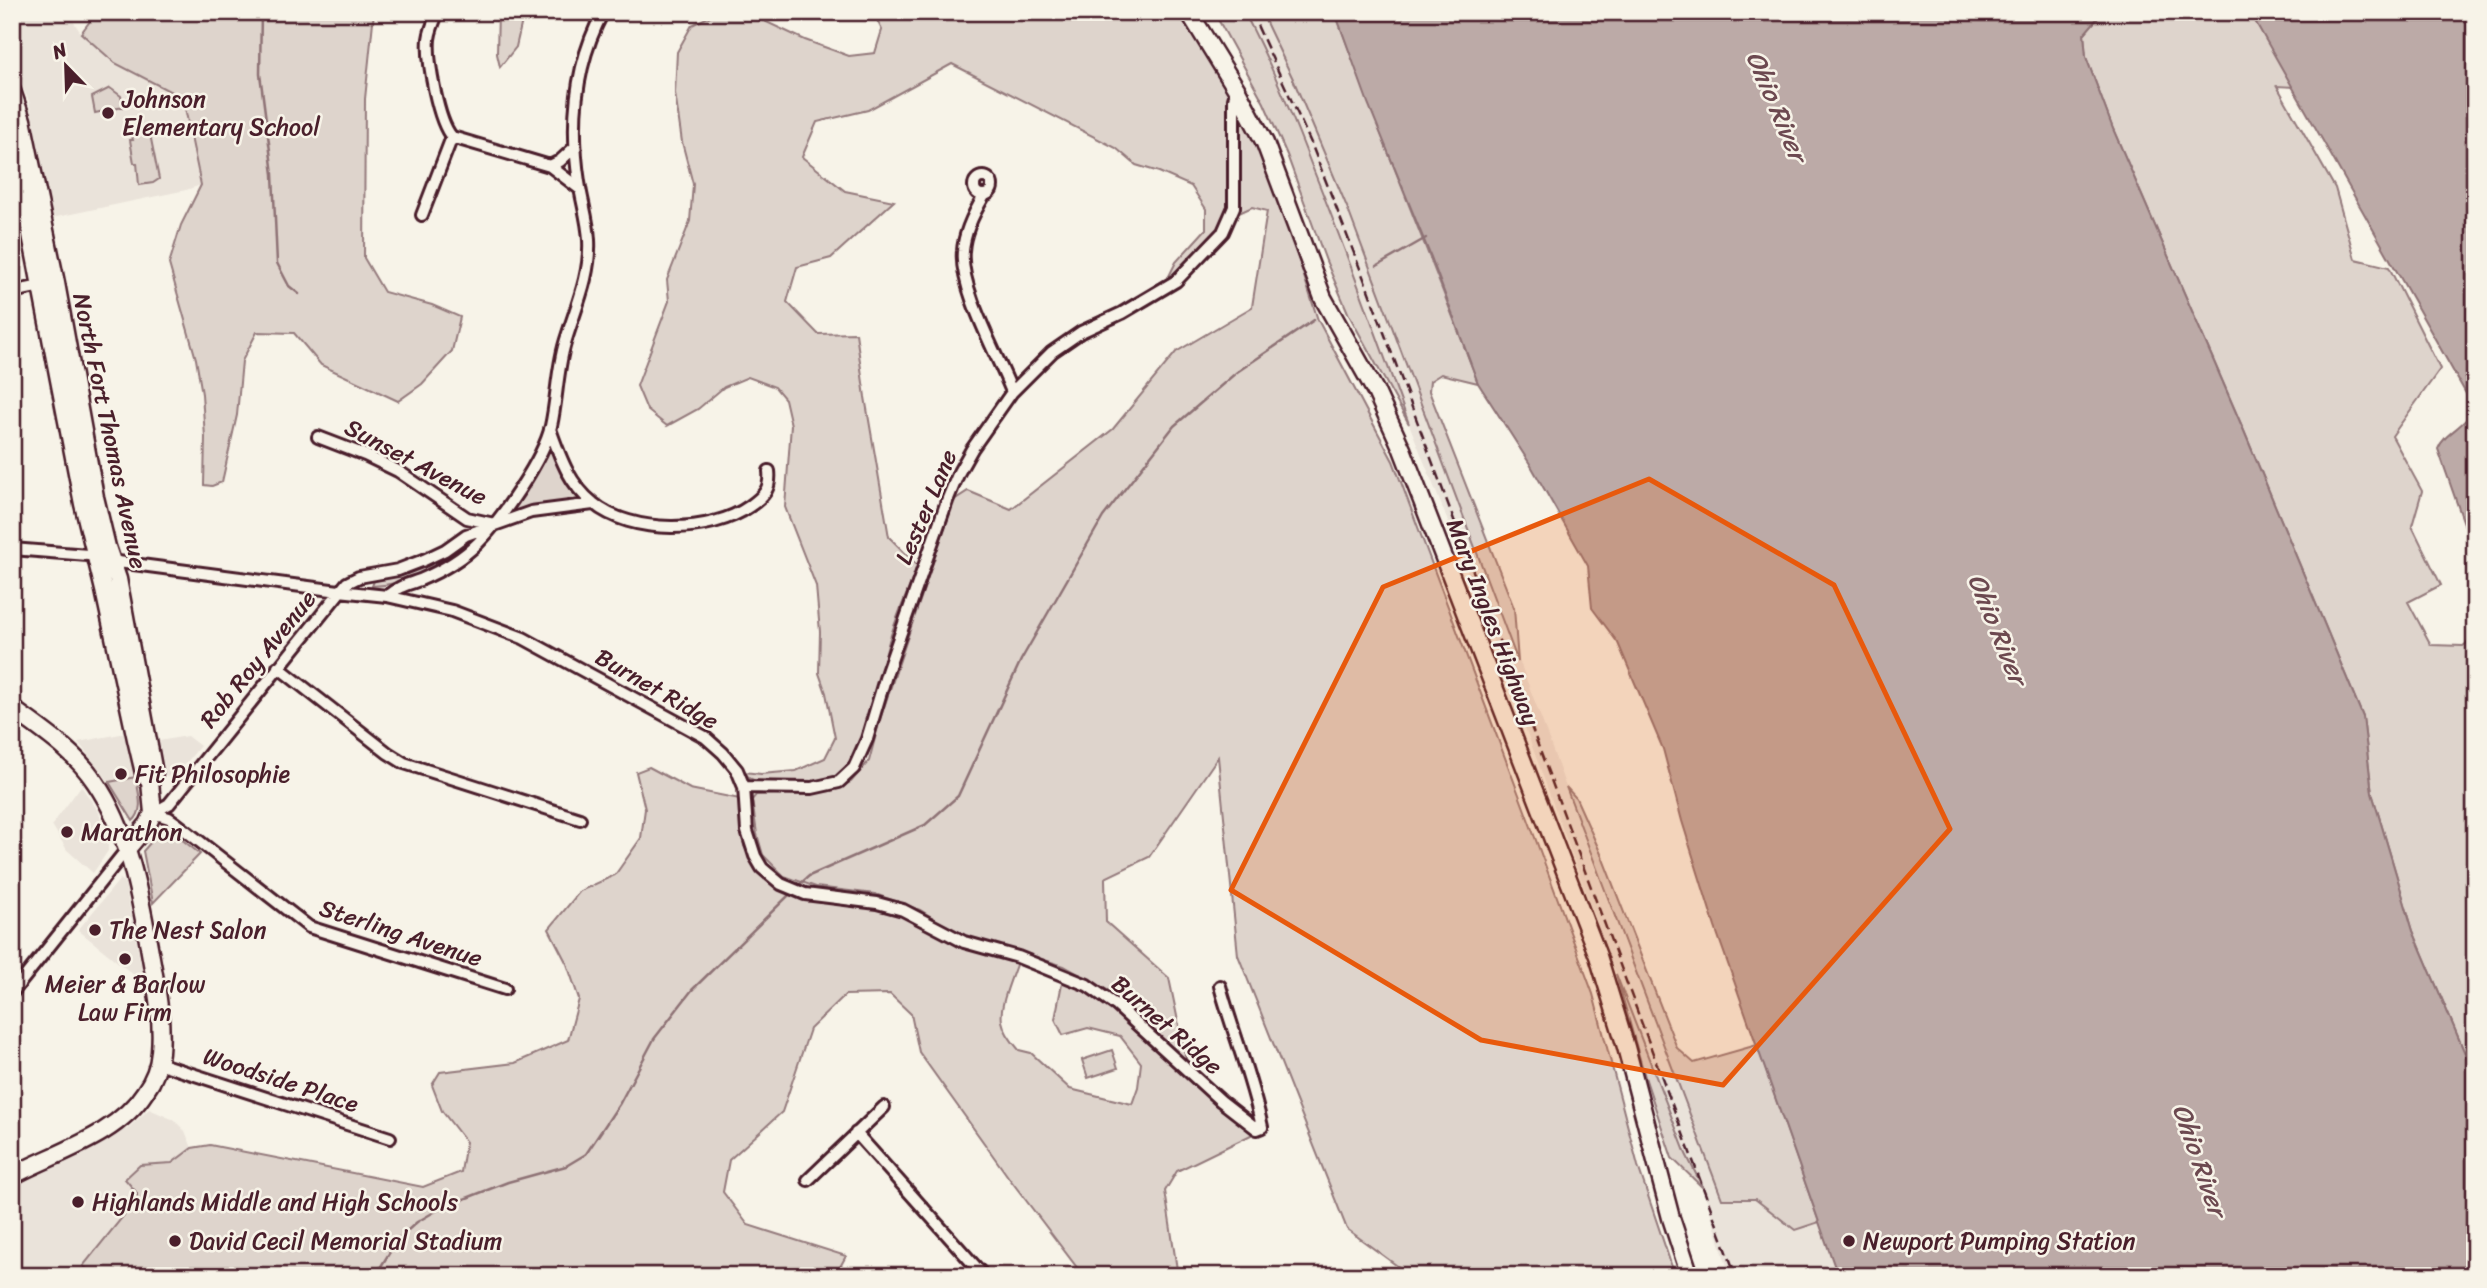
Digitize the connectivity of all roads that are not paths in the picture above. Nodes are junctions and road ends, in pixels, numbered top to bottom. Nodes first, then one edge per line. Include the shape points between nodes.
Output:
1 (438, 12) edge
2 (603, 12) edge
3 (1188, 12) edge
4 (1237, 90) junction
5 (14, 99) edge
6 (12, 136) edge
7 (452, 137) junction
8 (575, 147) junction
9 (550, 166) junction
10 (580, 189) junction
11 (984, 196) dead end
12 (422, 215) dead end
13 (48, 285) junction
14 (12, 292) edge
15 (1012, 392) junction
16 (550, 429) junction
17 (318, 437) dead end
18 (769, 471) dead end
19 (593, 504) junction
20 (494, 524) junction
21 (12, 549) edge
22 (95, 556) junction
23 (111, 560) junction
24 (339, 592) junction
25 (387, 596) junction
26 (278, 667) junction
27 (12, 708) edge
28 (150, 782) junction
29 (744, 787) junction
30 (153, 813) junction
31 (580, 819) dead end
32 (127, 849) junction
33 (1220, 986) dead end
34 (505, 989) dead end
35 (12, 993) edge
36 (158, 1063) junction
37 (884, 1107) dead end
38 (856, 1133) junction
39 (390, 1138) dead end
40 (12, 1175) edge
41 (808, 1180) dead end
42 (984, 1276) edge
43 (1689, 1276) edge

1 - 7 street via 429,51 442,118
2 - 8 street via 576,90
3 - 4 street, Mary Ingles Highway
4 - 15 street, Lester Lane via 1234,207 1220,237 1175,281 1061,344
4 - 43 street, Mary Ingles Highway via 1265,144 1322,298 1376,392 1402,449 1598,956
5 - 13 street, North Fort Thomas Avenue
6 - 13 street, North Fort Thomas Avenue
7 - 9 street
7 - 12 street
8 - 9 street
8 - 10 street
9 - 10 street
10 - 16 street via 589,264 561,359
11 - 15 street via 965,242 963,269
13 - 14 street
13 - 22 street, North Fort Thomas Avenue
13 - 23 street, North Fort Thomas Avenue
15 - 29 street, Lester Lane via 954,481 854,768 839,782 812,788
16 - 19 street via 568,474
16 - 20 street via 528,474
17 - 20 street, Sunset Avenue via 398,471 467,517
18 - 19 street via 767,492 761,498 739,513 706,524 657,527
19 - 20 street via 543,508
20 - 24 street via 424,560 357,578
20 - 25 street via 460,558
21 - 22 street, Burnet Ridge
22 - 23 street, Burnet Ridge
22 - 28 street, North Fort Thomas Avenue
23 - 24 street, Burnet Ridge
23 - 28 street, North Fort Thomas Avenue via 149,739 154,773
24 - 25 street, Burnet Ridge
24 - 26 street, Rob Roy Avenue
25 - 29 street, Burnet Ridge via 452,611 523,638 705,737 737,770
26 - 30 street, Rob Roy Avenue via 169,804
26 - 31 street via 404,763
27 - 32 street via 67,751 95,781
28 - 30 street, North Fort Thomas Avenue
29 - 33 street, Burnet Ridge via 747,831 755,856 782,884 805,894 904,910 959,940 1018,957 1087,985 1257,1129 1262,1127 1253,1086
30 - 32 street
30 - 34 street, Sterling Avenue via 176,822 309,928
32 - 35 street
32 - 36 street via 144,914 159,1005
36 - 39 street, Woodside Place
36 - 40 street via 145,1092 117,1122
37 - 38 street
38 - 41 street
38 - 42 street

